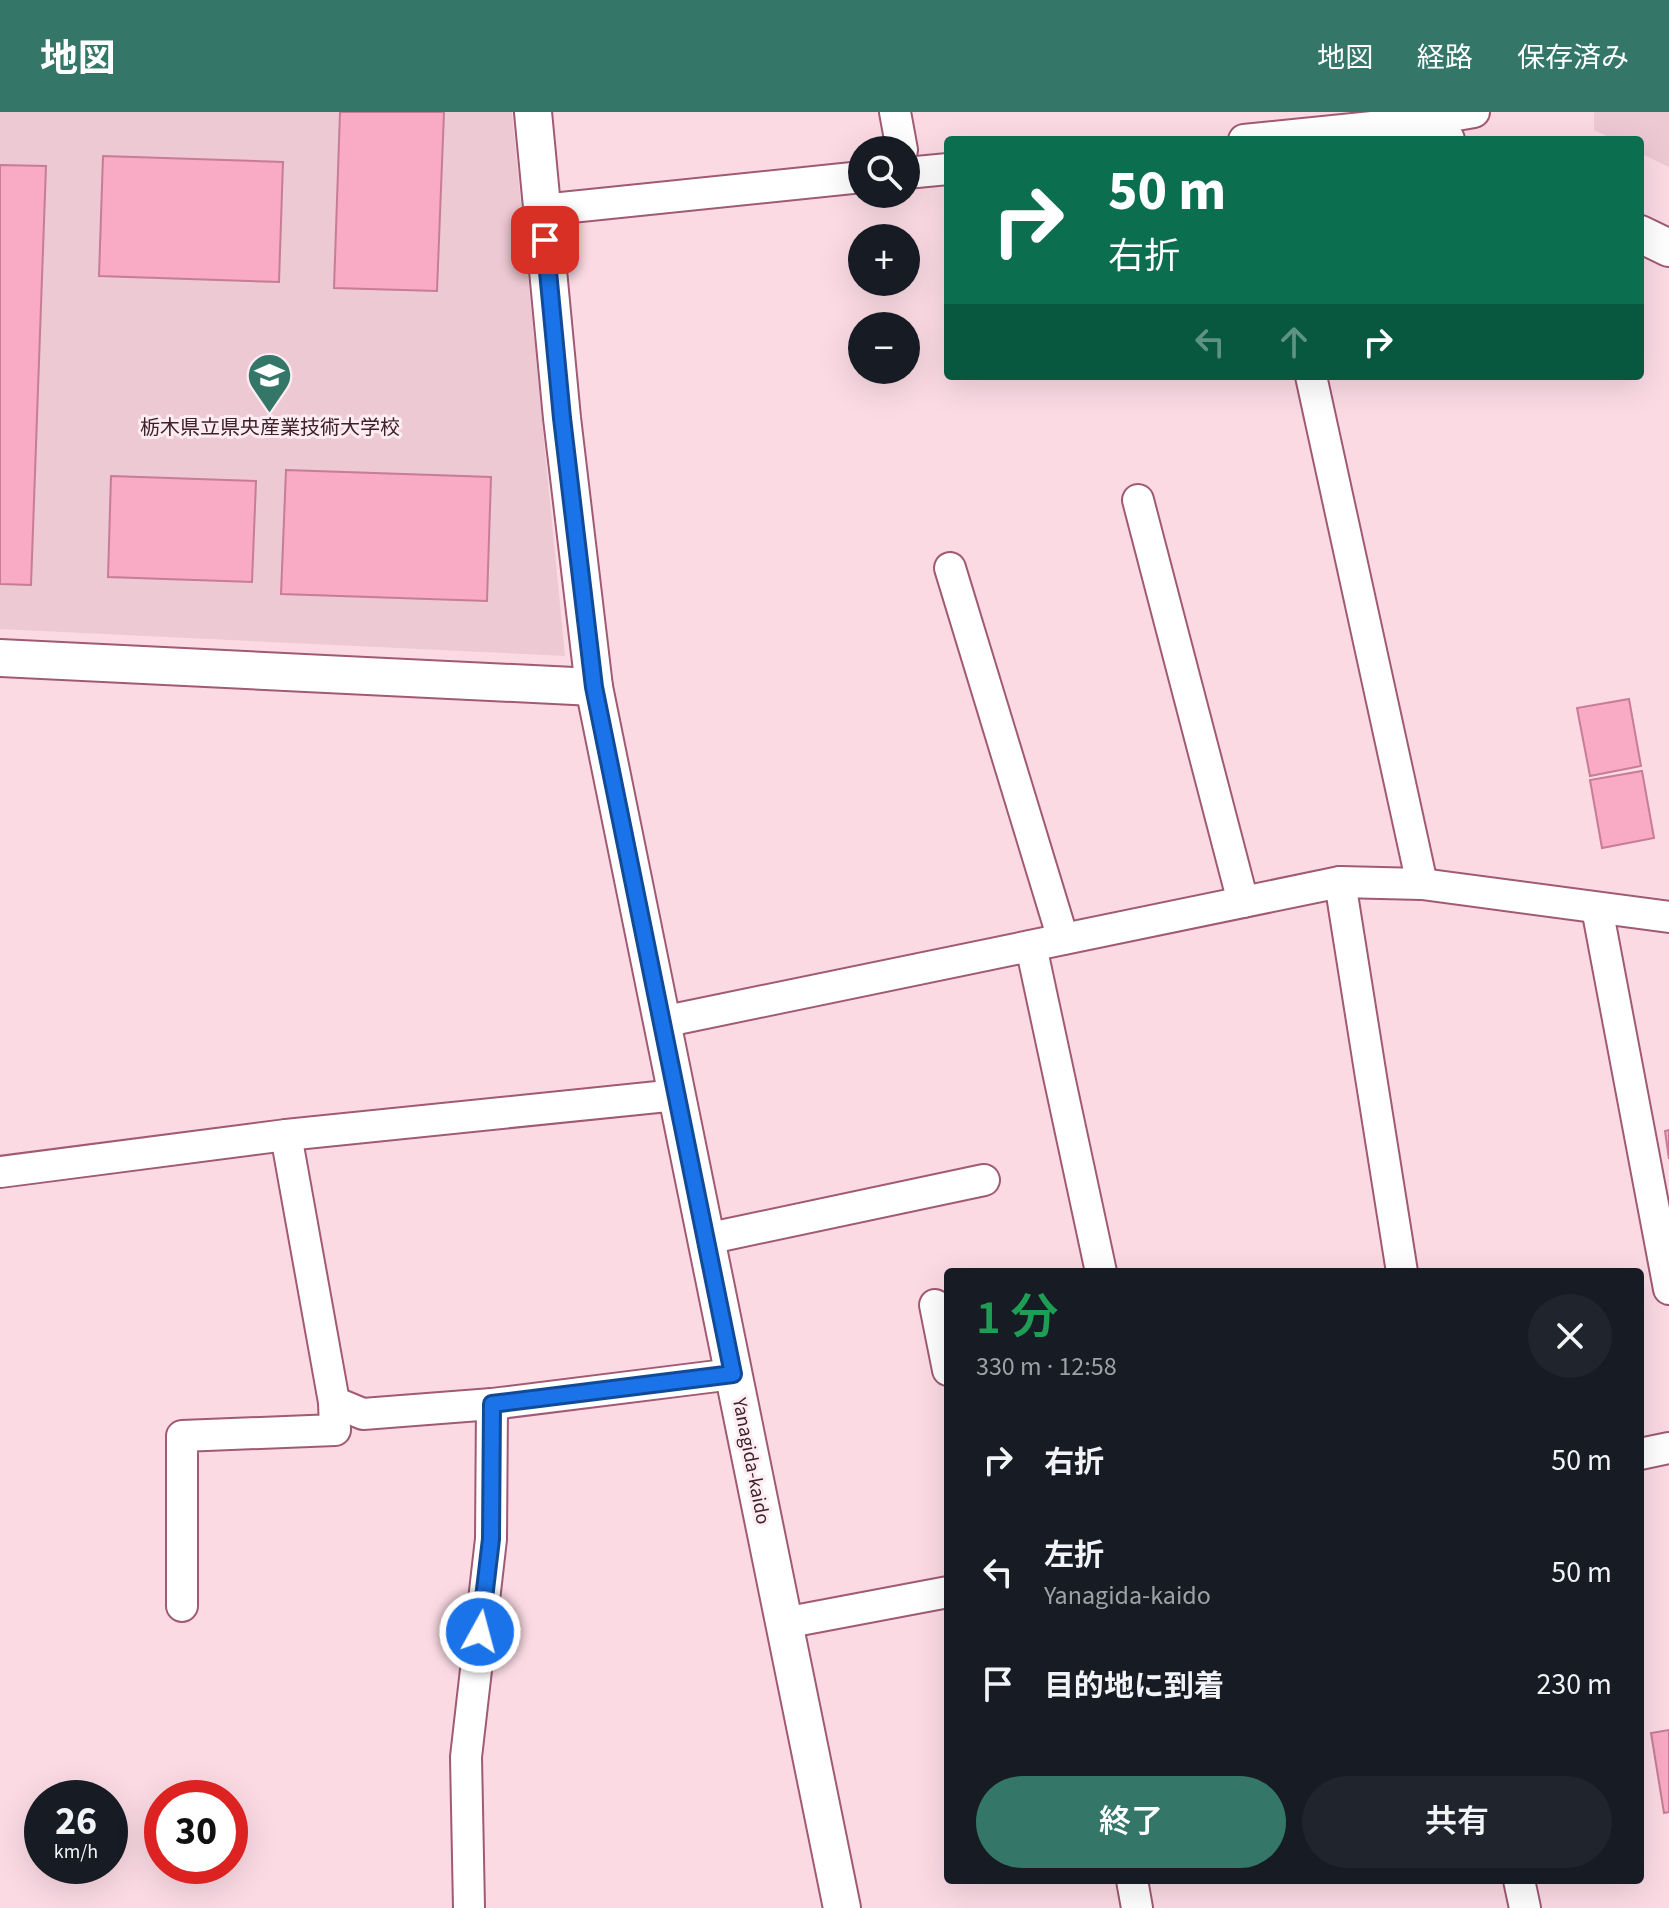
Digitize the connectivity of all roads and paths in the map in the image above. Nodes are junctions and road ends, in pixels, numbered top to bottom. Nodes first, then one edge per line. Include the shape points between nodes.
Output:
1 (533, 112) edge
2 (895, 112) edge
3 (1474, 112) edge
4 (1400, 118) edge
5 (899, 136) edge
6 (1272, 136) edge
7 (1438, 136) edge
8 (944, 169) edge
9 (920, 170) edge
10 (848, 178) edge
11 (542, 210) junction
12 (1644, 236) edge
13 (1669, 248) edge
14 (1312, 380) edge
15 (1138, 500) dead end
16 (950, 568) dead end
17 (0, 658) edge
18 (594, 687) junction
19 (1340, 882) junction
20 (1422, 884) junction
21 (1243, 902) junction
22 (1597, 908) junction
23 (1669, 917) edge
24 (1063, 939) junction
25 (1031, 946) junction
26 (662, 1022) junction
27 (677, 1095) junction
28 (286, 1135) junction
29 (0, 1172) edge
30 (984, 1180) dead end
31 (706, 1239) junction
32 (1100, 1268) edge
33 (1401, 1268) edge
34 (1669, 1289) edge
35 (935, 1305) dead end
36 (944, 1350) edge
37 (733, 1374) junction
38 (334, 1402) junction
39 (492, 1404) junction
40 (1669, 1448) edge
41 (1644, 1453) edge
42 (944, 1593) edge
43 (182, 1606) dead end
44 (784, 1623) junction
45 (1133, 1884) edge
46 (1520, 1884) edge
47 (469, 1908) edge
48 (842, 1908) edge
49 (1137, 1908) edge
50 (1525, 1908) edge

1 - 11 street, Yanagida-kaido
2 - 5 street
3 - 4 street
4 - 6 street
4 - 7 street
8 - 9 street
10 - 11 street
11 - 18 street, Yanagida-kaido
12 - 13 street
14 - 20 street
15 - 21 street
16 - 24 street
17 - 18 street
18 - 26 street, Yanagida-kaido
19 - 20 street
19 - 21 street
19 - 33 street
20 - 22 street
21 - 24 street
22 - 23 street
22 - 34 street
24 - 25 street
25 - 26 street
25 - 32 street
26 - 27 street, Yanagida-kaido
27 - 28 street
27 - 31 street, Yanagida-kaido
28 - 29 street
28 - 38 street
30 - 31 street
31 - 37 street, Yanagida-kaido
35 - 36 street
37 - 39 street
37 - 44 street, Yanagida-kaido
38 - 39 street via 363,1414
38 - 43 street via 335,1430 182,1436
39 - 47 street via 491,1539 466,1757
40 - 41 street
42 - 44 street
44 - 48 street, Yanagida-kaido
45 - 49 street
46 - 50 street

